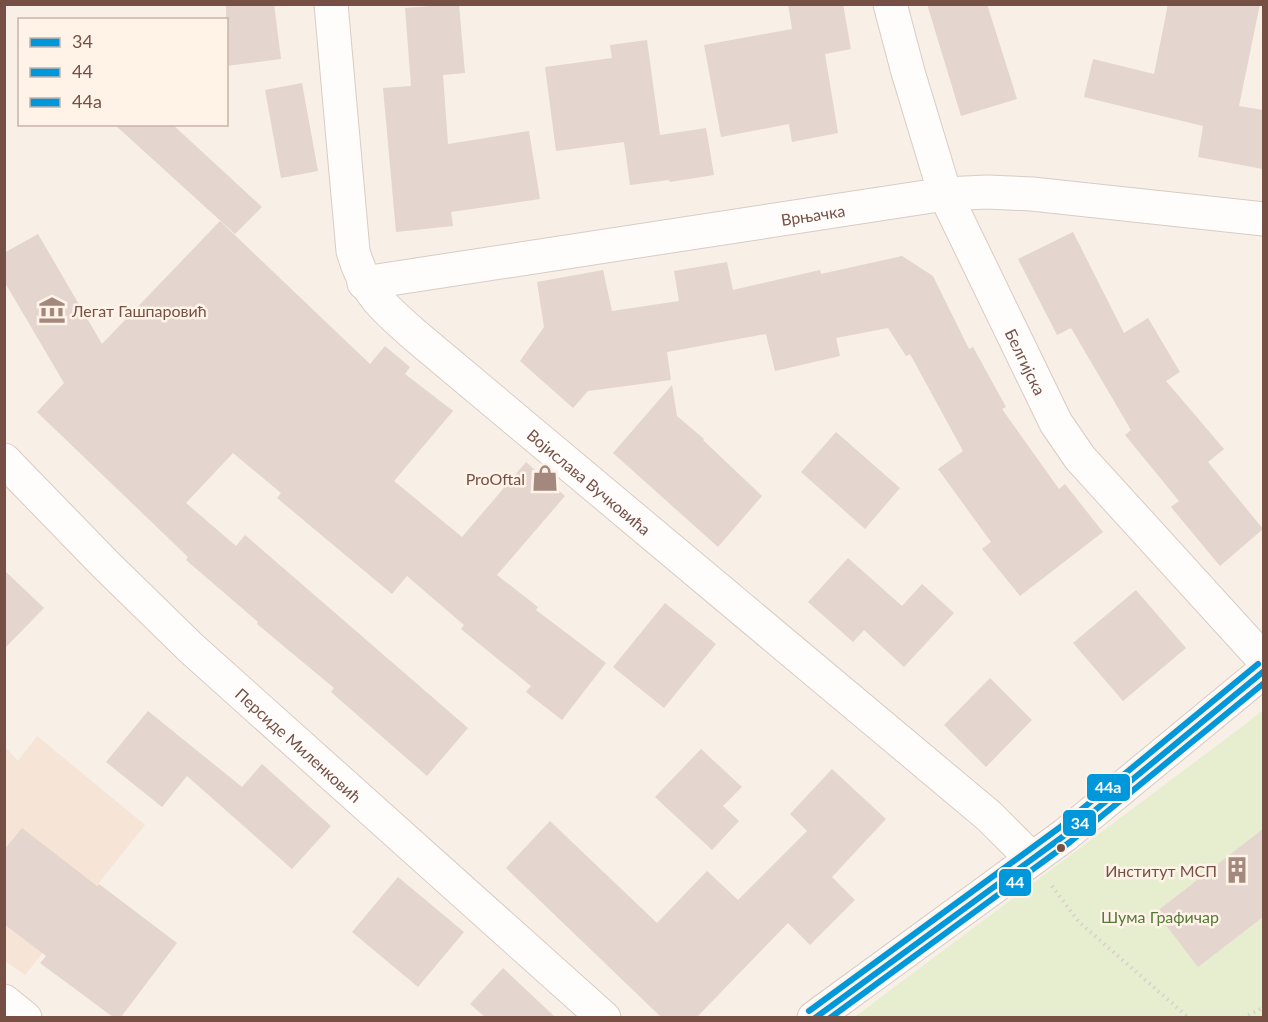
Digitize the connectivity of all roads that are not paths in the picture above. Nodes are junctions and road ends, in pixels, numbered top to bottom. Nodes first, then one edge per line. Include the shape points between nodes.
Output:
1 (331, 4) edge
2 (890, 4) edge
3 (945, 194) junction
4 (1263, 219) edge
5 (364, 283) junction
6 (4, 460) edge
7 (1263, 660) edge
8 (1263, 671) edge
9 (1032, 859) junction
10 (4, 1001) edge
11 (25, 1017) edge
12 (604, 1017) edge
13 (814, 1017) edge

1 - 5 street, Војислава Вучковића via 353,251
2 - 3 street, Белгијска
3 - 4 street, Врњачка via 1032,194
3 - 5 street, Врњачка
3 - 7 street, Белгијска via 1062,431 1080,458
5 - 9 street, Војислава Вучковића via 417,337 989,816
6 - 12 street, Персиде Миленковић via 191,648
8 - 9 street
9 - 13 street
10 - 11 street

